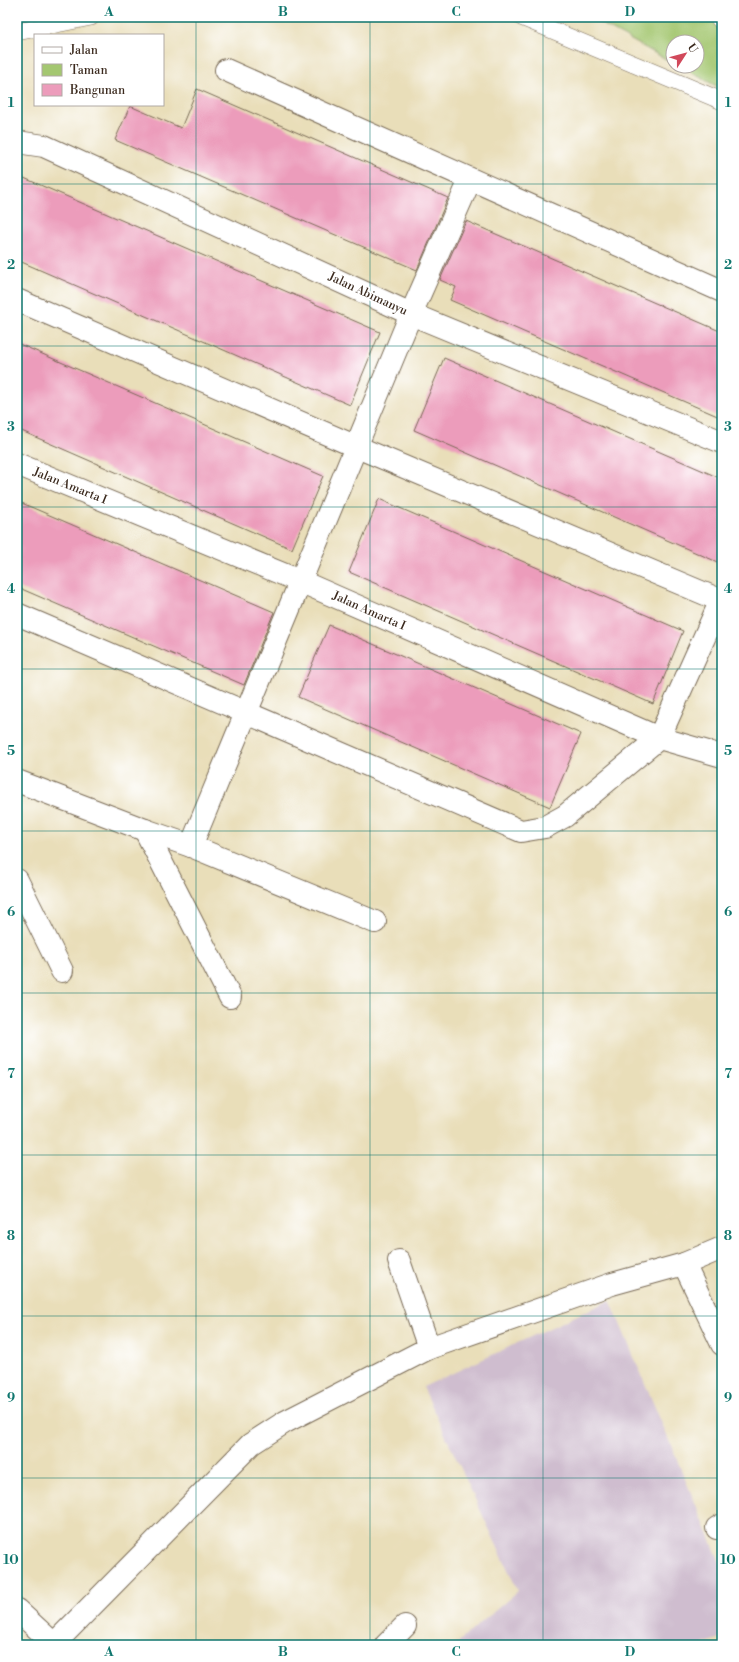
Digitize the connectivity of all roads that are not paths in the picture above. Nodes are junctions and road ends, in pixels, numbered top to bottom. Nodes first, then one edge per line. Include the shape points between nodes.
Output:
1 (91, 17) edge
2 (521, 17) edge
3 (718, 17) edge
4 (722, 22) edge
5 (17, 32) edge
6 (226, 70) dead end
7 (722, 101) edge
8 (17, 142) edge
9 (470, 180) junction
10 (722, 291) edge
11 (17, 300) edge
12 (411, 314) junction
13 (722, 442) edge
14 (356, 446) junction
15 (17, 464) edge
16 (302, 582) junction
17 (722, 600) edge
18 (17, 614) edge
19 (247, 712) junction
20 (659, 738) junction
21 (722, 756) edge
22 (17, 781) edge
23 (145, 830) junction
24 (191, 846) junction
25 (17, 880) edge
26 (375, 922) dead end
27 (62, 971) dead end
28 (230, 997) dead end
29 (722, 1248) edge
30 (399, 1261) dead end
31 (684, 1264) junction
32 (722, 1344) edge
33 (429, 1348) junction
34 (20, 1618) edge
35 (405, 1626) dead end
36 (54, 1645) edge
37 (386, 1645) edge

1 - 5 lane
2 - 7 lane
3 - 4 lane
6 - 9 street
8 - 12 street, Jalan Abimanyu via 44,146
9 - 10 street
9 - 12 street
11 - 14 street
12 - 13 street, Jalan Abimanyu
12 - 14 street
14 - 16 street
14 - 17 street
15 - 16 street, Jalan Amarta I
16 - 19 street
16 - 20 street, Jalan Amarta I
17 - 20 street
18 - 19 street
19 - 20 street via 521,831 545,827 565,816
19 - 24 street
20 - 21 street, Jalan Amarta I
22 - 23 street
23 - 24 street
23 - 28 street
24 - 26 street
25 - 27 street
29 - 31 street
30 - 33 street
31 - 32 street
31 - 33 street via 612,1284
33 - 36 street via 285,1422 251,1444
34 - 36 street
35 - 37 street

